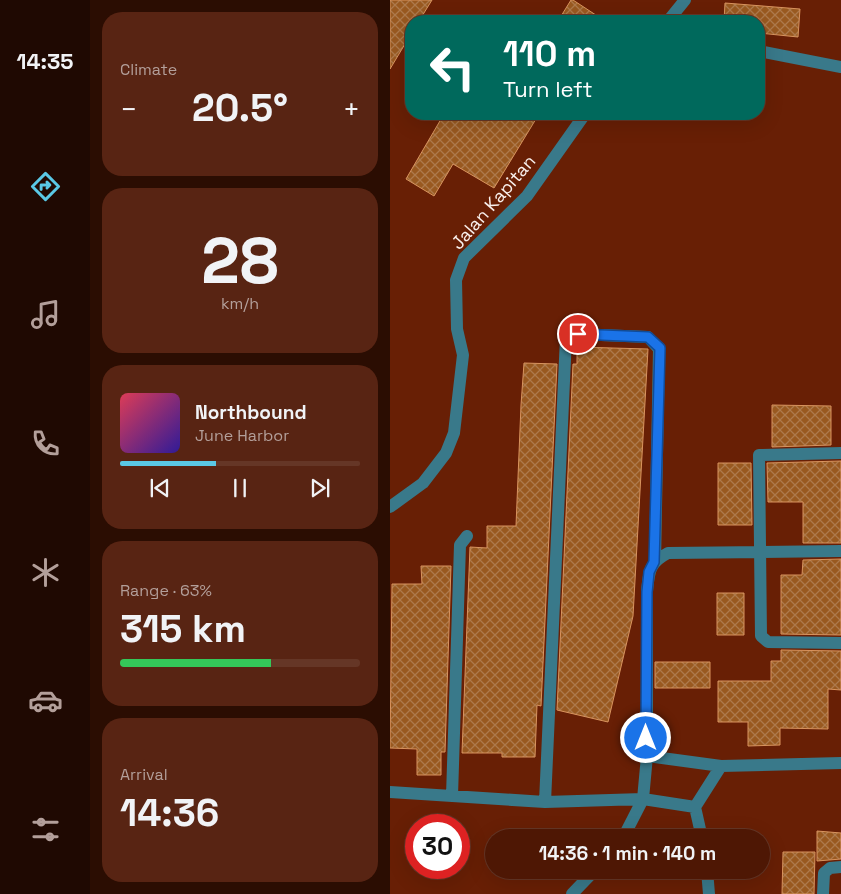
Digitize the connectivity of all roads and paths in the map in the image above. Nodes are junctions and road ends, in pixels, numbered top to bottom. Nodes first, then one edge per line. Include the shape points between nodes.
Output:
1 (685, 0) edge
2 (673, 15) edge
3 (765, 52) edge
4 (841, 67) edge
5 (581, 120) edge
6 (841, 453) edge
7 (390, 507) edge
8 (467, 536) dead end
9 (841, 551) edge
10 (760, 552) junction
11 (654, 562) junction
12 (841, 642) edge
13 (646, 756) junction
14 (841, 763) edge
15 (722, 766) junction
16 (390, 792) edge
17 (452, 796) junction
18 (644, 799) junction
19 (545, 802) junction
20 (695, 808) junction
21 (628, 829) edge
22 (700, 829) edge
23 (841, 867) edge
24 (586, 879) edge
25 (708, 879) edge
26 (572, 894) edge
27 (708, 894) edge
28 (823, 894) edge

1 - 2 street
3 - 4 street
5 - 7 street, Jalan Kapitan via 527,196 464,258 456,280 457,329 463,355 454,433 446,453 423,483
6 - 10 street via 759,455
8 - 17 street via 460,546
9 - 10 street
10 - 11 street via 668,554
10 - 12 street via 761,636 768,642
11 - 13 street via 649,572 647,592
11 - 19 street via 660,348 648,337 578,334 566,337
13 - 15 street
13 - 18 street
14 - 15 street
15 - 20 street
16 - 17 street
17 - 19 street
18 - 19 street
18 - 20 street
18 - 21 street
20 - 22 street
23 - 28 street via 830,868 824,873
24 - 26 street
25 - 27 street

